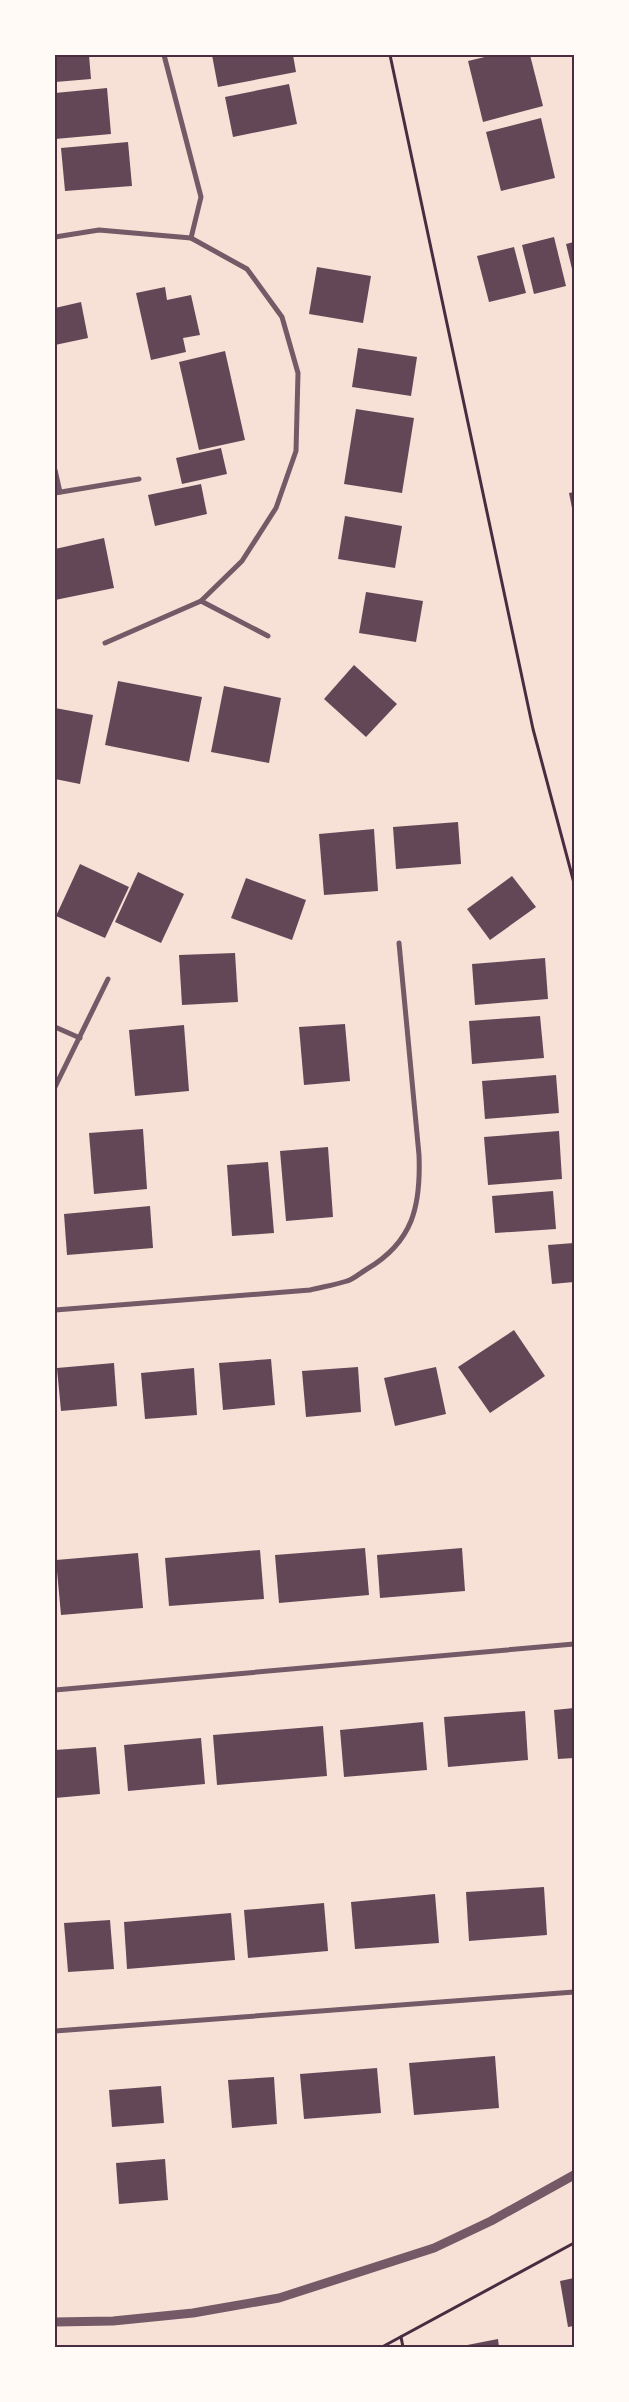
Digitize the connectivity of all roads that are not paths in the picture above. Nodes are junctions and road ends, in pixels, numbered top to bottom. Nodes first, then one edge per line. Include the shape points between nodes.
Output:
1 (164, 55) edge
2 (55, 237) edge
3 (191, 238) junction
4 (55, 470) edge
5 (140, 479) dead end
6 (57, 492) edge
7 (201, 601) junction
8 (268, 636) dead end
9 (105, 643) dead end
10 (398, 944) dead end
11 (108, 979) dead end
12 (55, 1027) edge
13 (80, 1038) junction
14 (55, 1087) edge
15 (55, 1310) edge
16 (574, 1644) edge
17 (55, 1690) edge
18 (574, 1992) edge
19 (55, 2031) edge
20 (574, 2175) edge
21 (55, 2322) edge

1 - 3 street via 201,197
2 - 3 street via 99,230
3 - 7 street via 247,269 282,317 298,373 296,451 276,508 242,560
4 - 6 street
5 - 6 street
7 - 8 street
7 - 9 street
10 - 15 street via 420,1184 416,1212 402,1241 380,1262 348,1281 310,1290
11 - 13 street
12 - 13 street
13 - 14 street
16 - 17 street
18 - 19 street
20 - 21 street via 434,2248 279,2298 193,2313 113,2321

